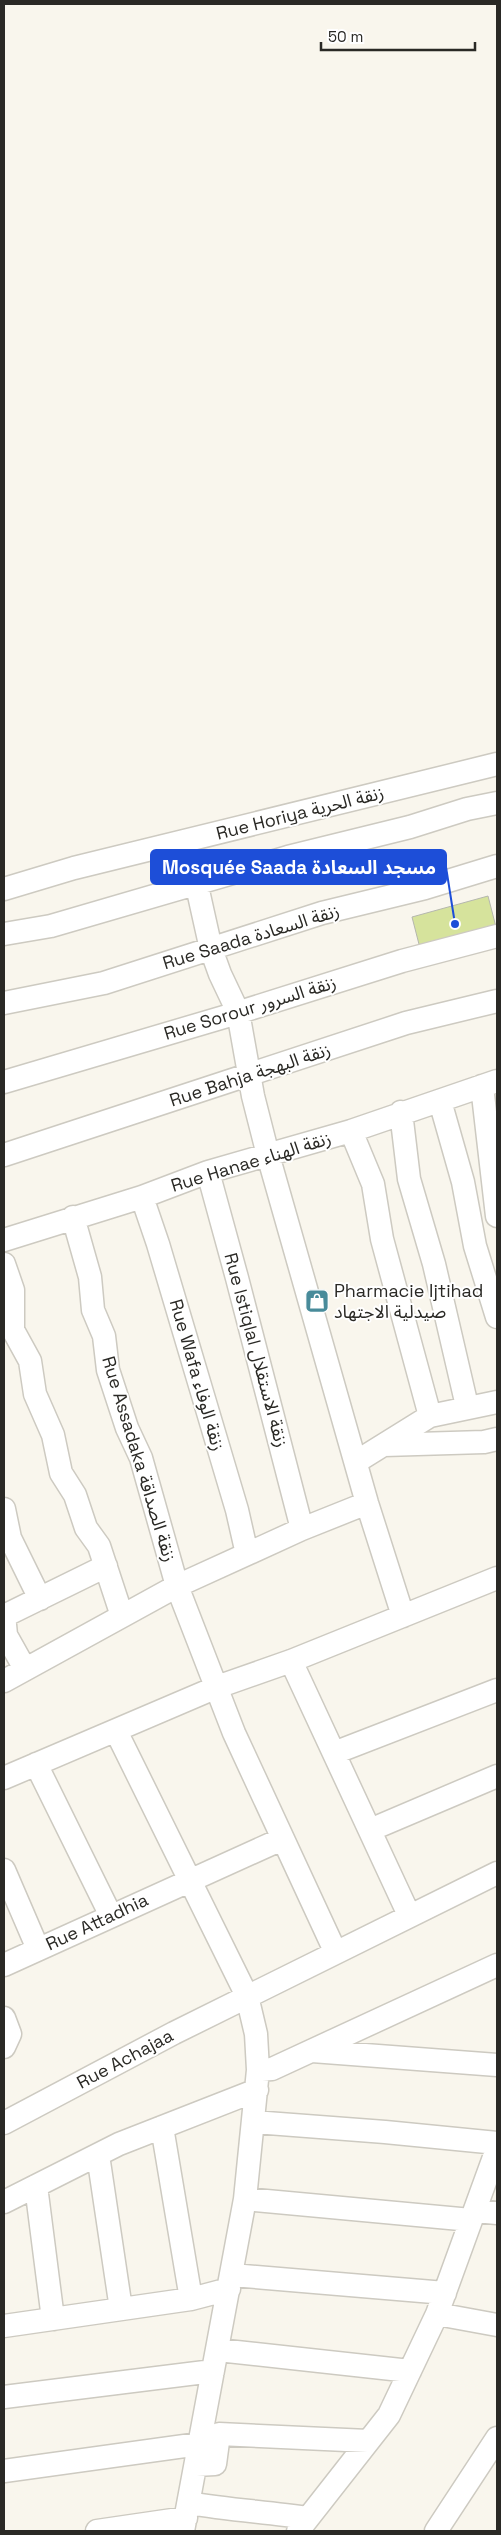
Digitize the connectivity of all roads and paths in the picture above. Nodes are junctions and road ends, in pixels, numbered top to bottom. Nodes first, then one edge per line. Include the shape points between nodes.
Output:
1 (497, 764) edge
2 (497, 803) edge
3 (187, 841) junction
4 (497, 866) edge
5 (196, 884) junction
6 (4, 889) edge
7 (4, 934) edge
8 (497, 936) edge
9 (211, 949) junction
10 (497, 1001) edge
11 (4, 1003) edge
12 (238, 1012) junction
13 (249, 1076) junction
14 (4, 1082) edge
15 (490, 1083) edge
16 (440, 1101) junction
17 (401, 1112) junction
18 (351, 1131) junction
19 (4, 1154) edge
20 (268, 1155) junction
21 (208, 1172) junction
22 (142, 1197) junction
23 (497, 1216) edge
24 (73, 1217) junction
25 (4, 1240) edge
26 (4, 1264) edge
27 (497, 1317) edge
28 (497, 1402) edge
29 (467, 1406) junction
30 (430, 1416) junction
31 (497, 1439) edge
32 (384, 1445) junction
33 (356, 1462) junction
34 (367, 1503) junction
35 (4, 1509) edge
36 (302, 1529) junction
37 (247, 1554) junction
38 (106, 1566) junction
39 (497, 1578) edge
40 (177, 1586) junction
41 (40, 1599) junction
42 (4, 1615) edge
43 (122, 1616) junction
44 (403, 1616) junction
45 (291, 1661) junction
46 (25, 1670) junction
47 (4, 1680) edge
48 (217, 1687) junction
49 (497, 1690) edge
50 (116, 1731) junction
51 (334, 1753) junction
52 (36, 1764) junction
53 (497, 1776) edge
54 (4, 1778) edge
55 (370, 1830) junction
56 (282, 1838) junction
57 (4, 1870) edge
58 (497, 1873) edge
59 (191, 1879) junction
60 (409, 1915) junction
61 (112, 1916) junction
62 (38, 1950) junction
63 (335, 1951) junction
64 (4, 1965) edge
65 (497, 1965) edge
66 (247, 1996) junction
67 (4, 2018) edge
68 (4, 2047) edge
69 (311, 2051) junction
70 (497, 2065) edge
71 (258, 2080) junction
72 (253, 2122) junction
73 (4, 2123) edge
74 (162, 2127) junction
75 (497, 2143) edge
76 (497, 2149) edge
77 (98, 2155) junction
78 (36, 2186) junction
79 (245, 2199) junction
80 (4, 2202) edge
81 (481, 2215) edge
82 (230, 2282) junction
83 (445, 2293) junction
84 (191, 2299) junction
85 (120, 2309) junction
86 (437, 2314) junction
87 (53, 2319) junction
88 (497, 2325) edge
89 (4, 2326) edge
90 (216, 2361) junction
91 (410, 2371) junction
92 (4, 2397) edge
93 (497, 2438) edge
94 (368, 2441) junction
95 (197, 2454) junction
96 (489, 2465) edge
97 (4, 2471) edge
98 (186, 2518) edge
99 (303, 2524) edge
100 (98, 2531) edge
101 (436, 2531) edge

1 - 3 street, Rue Horiya زنقة الحرية
2 - 5 street
3 - 5 street
3 - 6 street, Rue Horiya زنقة الحرية via 74,868
4 - 9 street, Rue Saada زنقة السعادة via 425,888 322,913
5 - 7 street via 51,926
5 - 9 street
8 - 12 street, Rue Sorour زنقة السرور via 402,961
9 - 11 street, Rue Saada زنقة السعادة via 104,983
9 - 12 street
10 - 13 street, Rue Bahja زنقة البهجة via 406,1023
12 - 13 street
12 - 14 street, Rue Sorour زنقة السرور
13 - 19 street, Rue Bahja زنقة البهجة
13 - 20 street
15 - 16 street, Rue Hanae زنقة الهناء
15 - 23 street
16 - 17 street, Rue Hanae زنقة الهناء
16 - 27 street via 463,1182 475,1246
17 - 18 street, Rue Hanae زنقة الهناء
17 - 29 street via 409,1179 437,1273
18 - 20 street, Rue Hanae زنقة الهناء
18 - 30 street via 374,1184 382,1239
20 - 21 street, Rue Hanae زنقة الهناء
20 - 33 street
21 - 22 street, Rue Hanae زنقة الهناء
21 - 36 street, Rue Istiqlal زنقة الاستقلال
22 - 24 street, Rue Hanae زنقة الهناء
22 - 37 street, Rue Wafa زنقة الوفاء via 237,1510
24 - 25 street, Rue Hanae زنقة الهناء
24 - 40 street, Rue Assadaka زنقة الصداقة via 90,1277 93,1310 104,1336 108,1370 127,1428 141,1458
26 - 38 street via 13,1290 14,1330 30,1361 35,1394 54,1435 61,1473 75,1496 86,1528 99,1546
28 - 29 street
29 - 30 street
30 - 32 street
31 - 32 street
32 - 33 street
33 - 34 street
34 - 36 street
34 - 44 street
35 - 41 street via 10,1538
36 - 37 street
37 - 40 street
38 - 41 street
38 - 43 street
39 - 44 street
40 - 43 street
40 - 48 street, Rue Assadaka زنقة الصداقة
41 - 42 street
42 - 46 street via 6,1635
43 - 46 street
44 - 45 street
45 - 48 street
45 - 51 street
46 - 47 street
48 - 50 street
48 - 56 street, Rue Assadaka زنقة الصداقة via 234,1733
49 - 51 street
50 - 52 street
50 - 59 street
51 - 55 street
52 - 54 street
52 - 61 street
53 - 55 street
55 - 60 street
56 - 59 street, Rue Attadhia
56 - 63 street, Rue Assadaka زنقة الصداقة
57 - 62 street
58 - 60 street, Rue Achajaa
59 - 61 street, Rue Attadhia
59 - 66 street
60 - 63 street, Rue Achajaa
61 - 62 street, Rue Attadhia
62 - 64 street, Rue Attadhia
63 - 66 street, Rue Achajaa
65 - 69 street
66 - 71 street via 256,2034
66 - 73 street, Rue Achajaa
67 - 68 street via 10,2034
69 - 70 street
69 - 71 street via 272,2068
71 - 72 street
71 - 74 street
72 - 75 street
72 - 79 street
74 - 77 street
74 - 84 street
76 - 81 street
77 - 78 street
77 - 85 street
78 - 80 street
78 - 87 street
79 - 81 street
79 - 82 street
81 - 83 street
82 - 83 street
82 - 84 street
82 - 90 street
83 - 86 street
84 - 85 street
85 - 87 street
86 - 88 street
86 - 91 street
87 - 89 street
90 - 91 street
90 - 92 street
90 - 95 street
91 - 94 street via 389,2415
93 - 96 street
94 - 95 street via 219,2434 215,2464
94 - 99 street
95 - 97 street
95 - 98 street
96 - 101 street
98 - 99 street via 225,2510 261,2511
98 - 100 street

